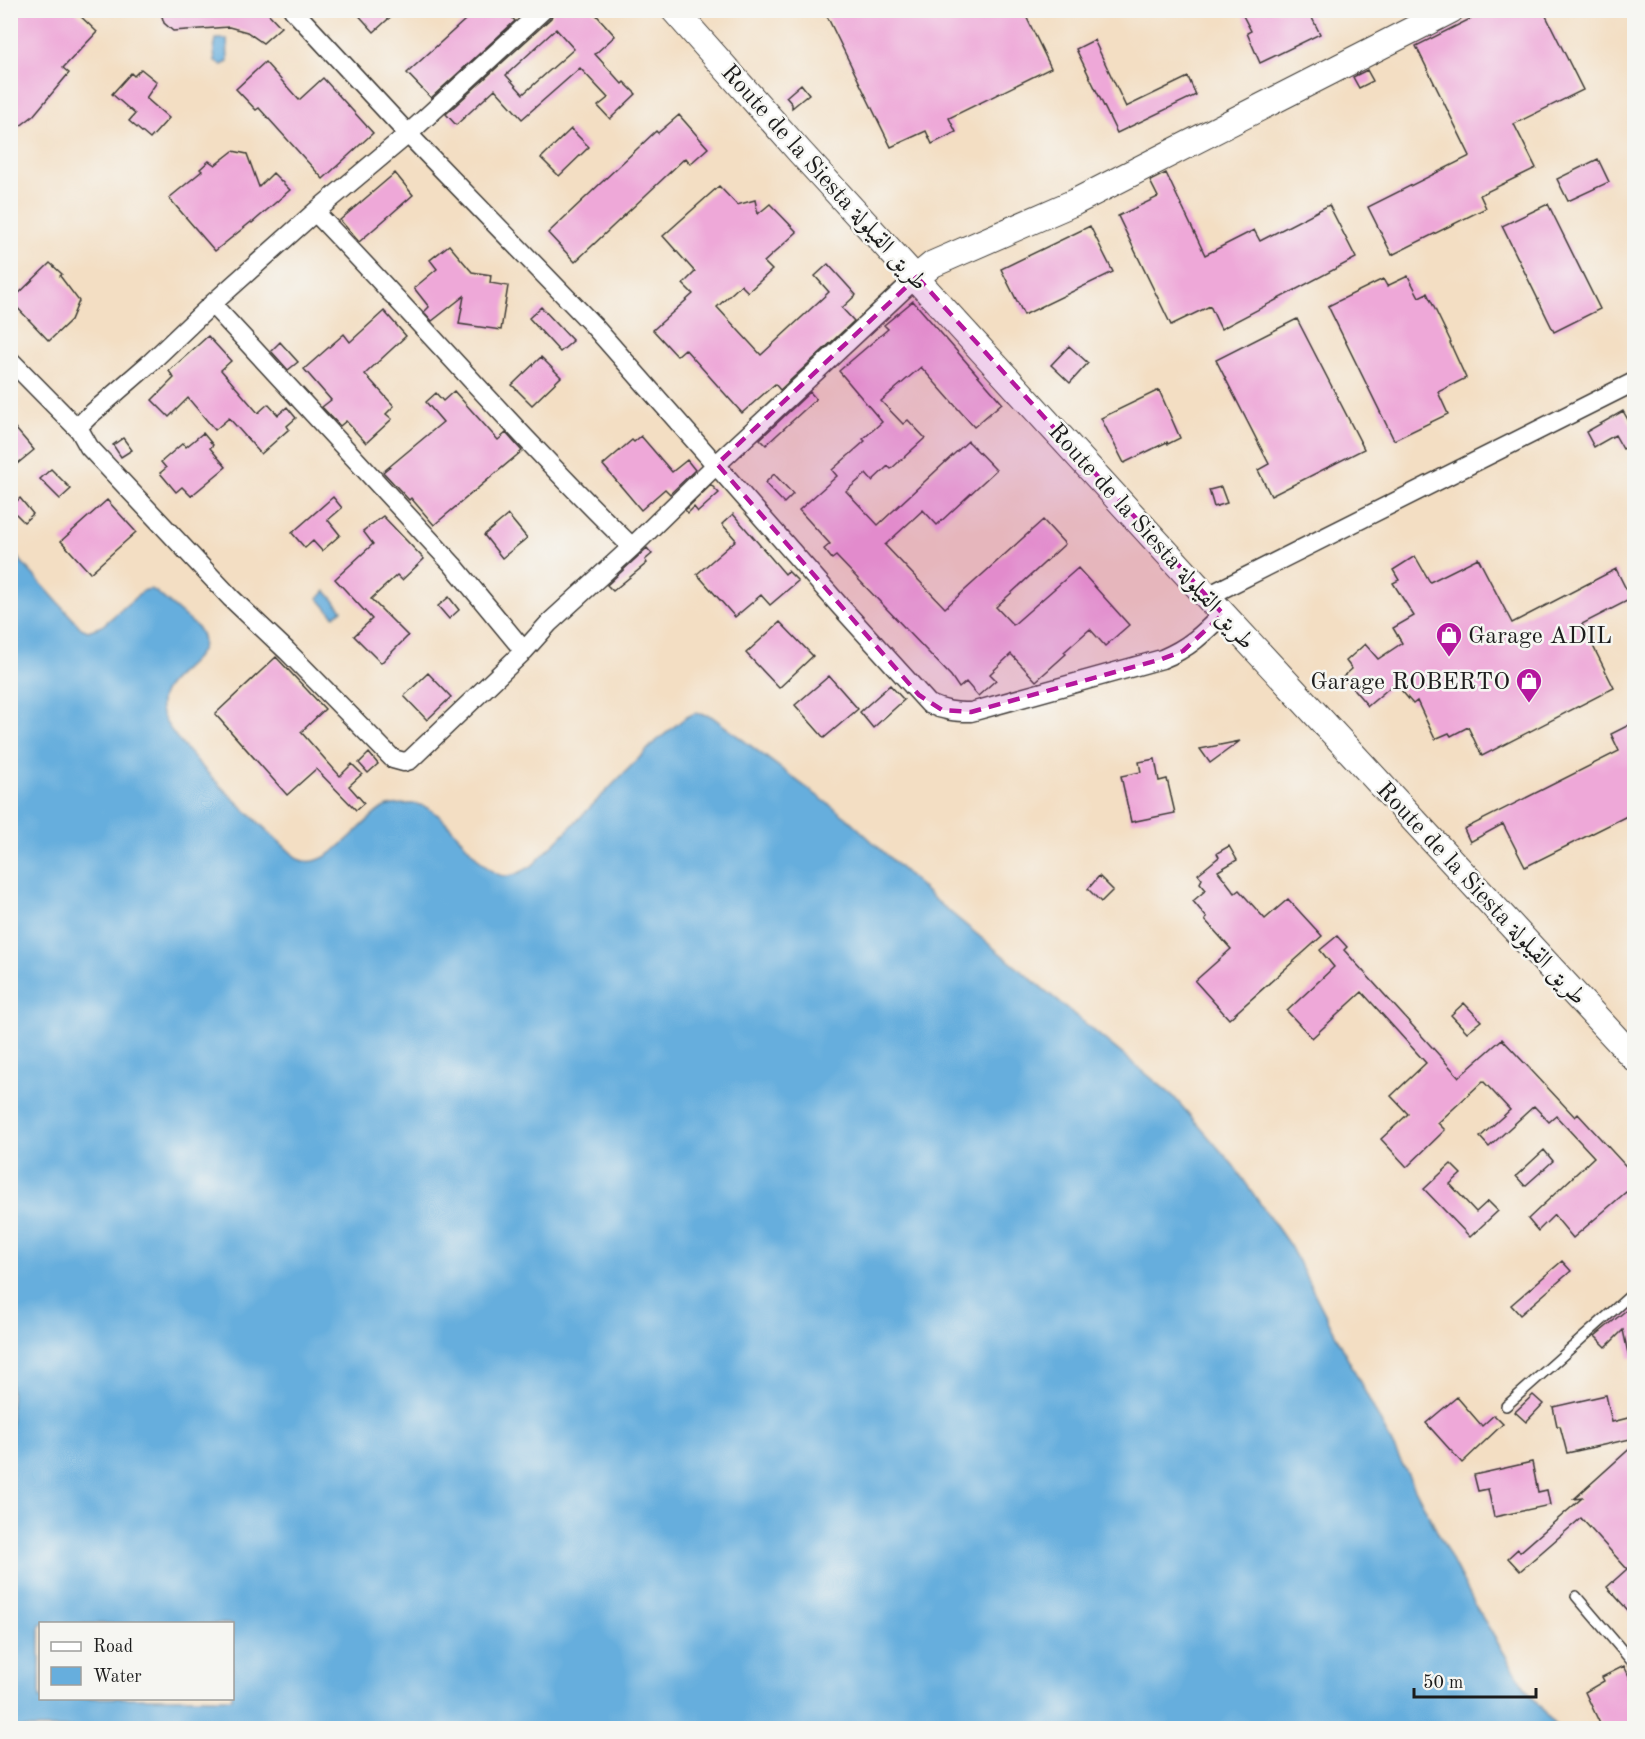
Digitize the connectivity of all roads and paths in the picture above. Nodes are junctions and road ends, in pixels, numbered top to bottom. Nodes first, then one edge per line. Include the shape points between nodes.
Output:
1 (293, 10) edge
2 (543, 10) edge
3 (1451, 10) edge
4 (680, 13) edge
5 (408, 135) junction
6 (315, 212) junction
7 (917, 278) junction
8 (212, 304) junction
9 (10, 360) edge
10 (1635, 382) edge
11 (80, 431) junction
12 (717, 464) junction
13 (632, 547) junction
14 (1216, 605) junction
15 (524, 651) junction
16 (1635, 1058) edge
17 (1635, 1292) edge
18 (1506, 1406) dead end
19 (1576, 1596) dead end
20 (1635, 1664) edge

1 - 5 street
2 - 5 street
3 - 7 main road via 1075,202 933,264
4 - 7 main road, Route de la Siesta طريق القيلولة via 800,152
5 - 6 street
5 - 12 street via 592,325
6 - 8 street
6 - 13 street via 566,483
7 - 12 street
7 - 14 main road, Route de la Siesta طريق القيلولة
8 - 11 street via 89,416 80,425
8 - 15 street via 453,565
9 - 11 street
10 - 14 street
11 - 15 street via 89,447 231,598 393,759 410,760
12 - 13 street
12 - 14 street via 919,695 942,710 971,712 1183,651 1199,639
13 - 15 street
14 - 16 main road, Route de la Siesta طريق القيلولة
17 - 18 lane
19 - 20 lane

